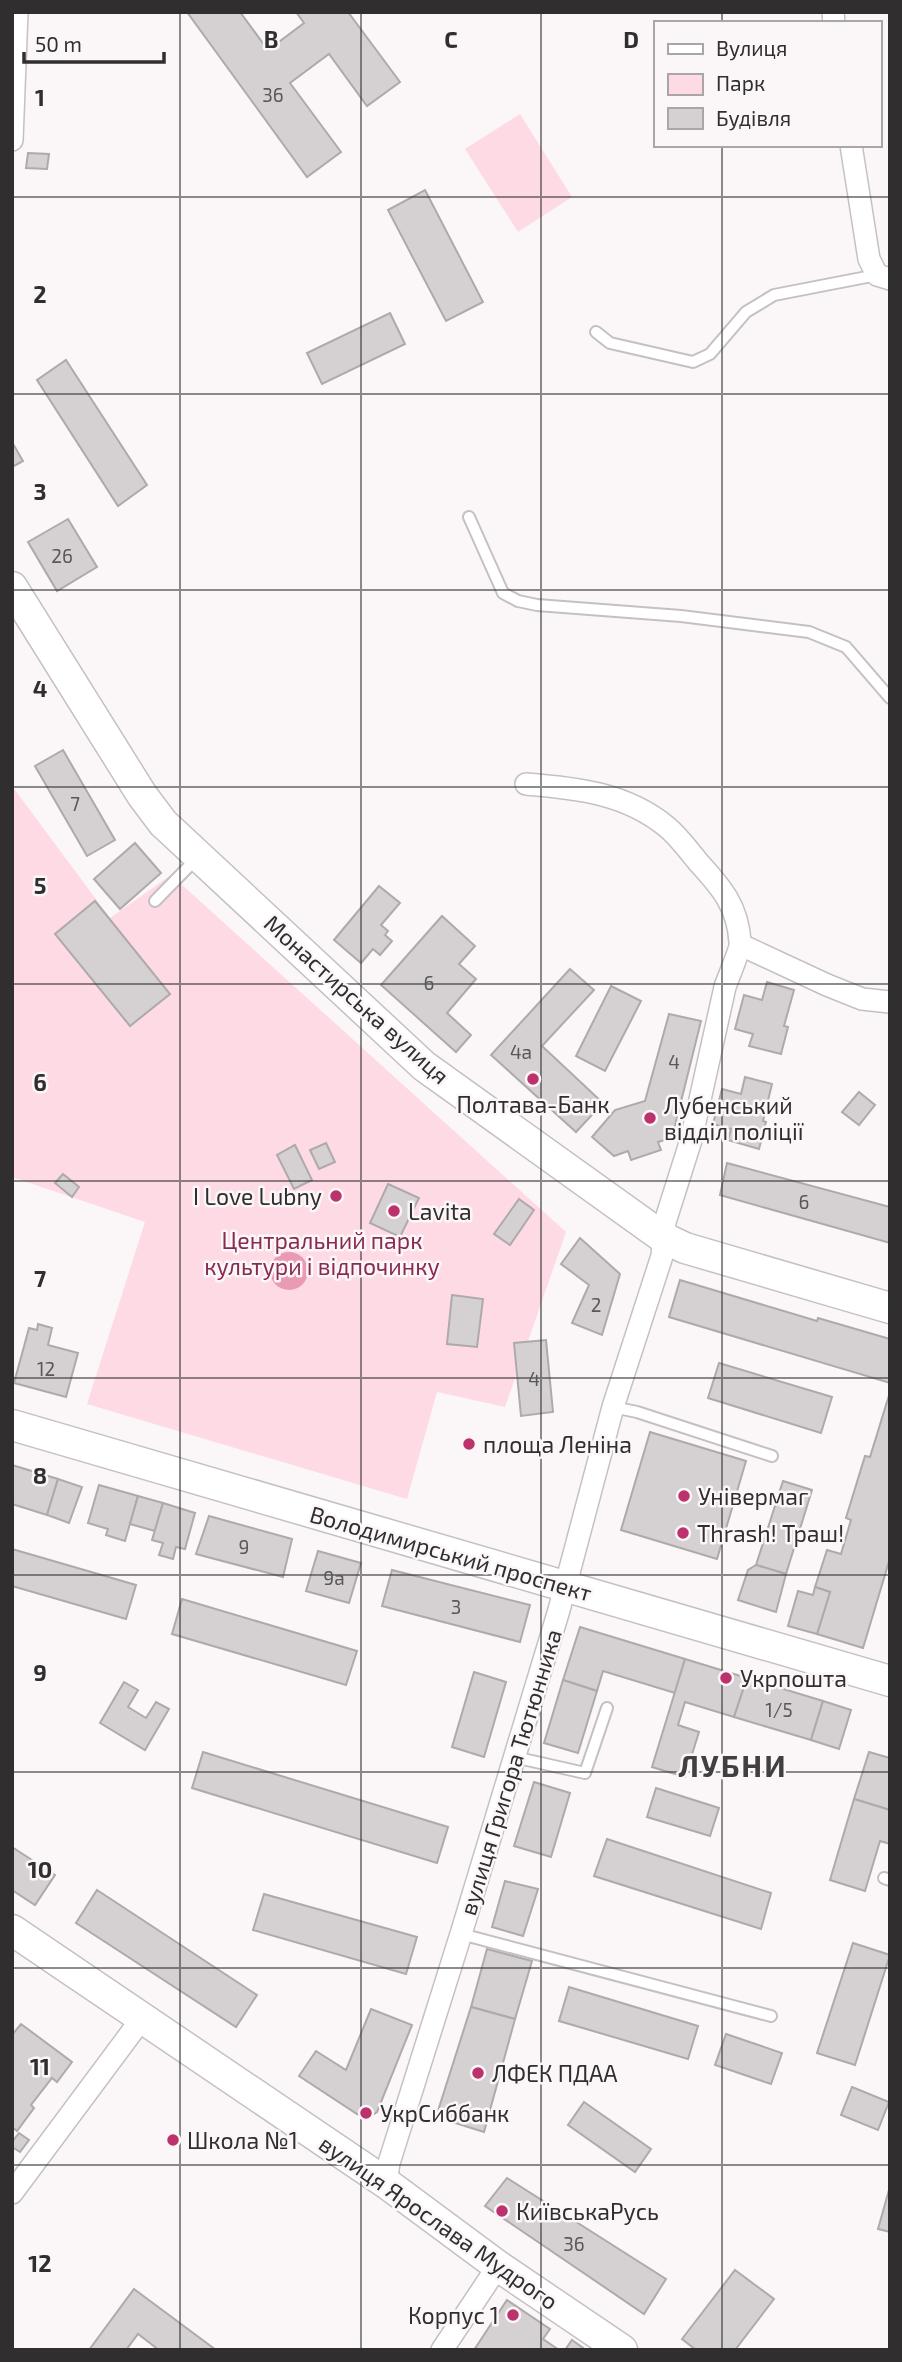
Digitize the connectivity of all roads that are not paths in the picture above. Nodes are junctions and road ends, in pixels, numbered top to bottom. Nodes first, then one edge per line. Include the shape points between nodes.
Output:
1 (17, 12) edge
2 (12, 140) edge
3 (851, 147) edge
4 (883, 277) edge
5 (596, 332) dead end
6 (469, 517) dead end
7 (12, 587) edge
8 (890, 698) edge
9 (526, 784) dead end
10 (199, 856) junction
11 (155, 901) dead end
12 (741, 945) junction
13 (890, 1002) edge
14 (664, 1238) junction
15 (890, 1308) edge
16 (613, 1407) junction
17 (12, 1424) edge
18 (772, 1456) dead end
19 (565, 1586) junction
20 (890, 1681) edge
21 (607, 1708) dead end
22 (514, 1757) junction
23 (12, 1930) edge
24 (461, 1934) junction
25 (771, 2016) dead end
26 (142, 2017) junction
27 (387, 2183) junction
28 (12, 2193) edge
29 (498, 2266) junction
30 (442, 2350) edge
31 (621, 2350) edge

1 - 2 street
3 - 4 street via 869,259
4 - 5 lane via 774,295 746,313 710,354 693,362 610,343
6 - 8 lane via 503,593 518,601 809,632 846,648
7 - 10 main road, Монастирська вулиця via 142,795 163,823
9 - 12 street via 599,793 667,828 732,905
10 - 11 lane
10 - 14 main road, Монастирська вулиця via 424,1066
12 - 13 street via 862,999
12 - 14 street, вулиця Григора Тютюнника via 725,987
14 - 15 main road, Монастирська вулиця
14 - 16 street, вулиця Григора Тютюнника
16 - 18 lane
16 - 19 street, вулиця Григора Тютюнника
17 - 19 main road, Володимирський проспект
19 - 20 main road, Володимирський проспект
19 - 22 street, вулиця Григора Тютюнника
21 - 22 lane via 585,1773
22 - 24 street, вулиця Григора Тютюнника
23 - 26 main road, вулиця Ярослава Мудрого
24 - 25 lane
24 - 27 street, вулиця Григора Тютюнника via 389,2163
26 - 27 main road, вулиця Ярослава Мудрого
26 - 28 street
27 - 29 main road, вулиця Ярослава Мудрого
29 - 30 street
29 - 31 main road, вулиця Ярослава Мудрого

